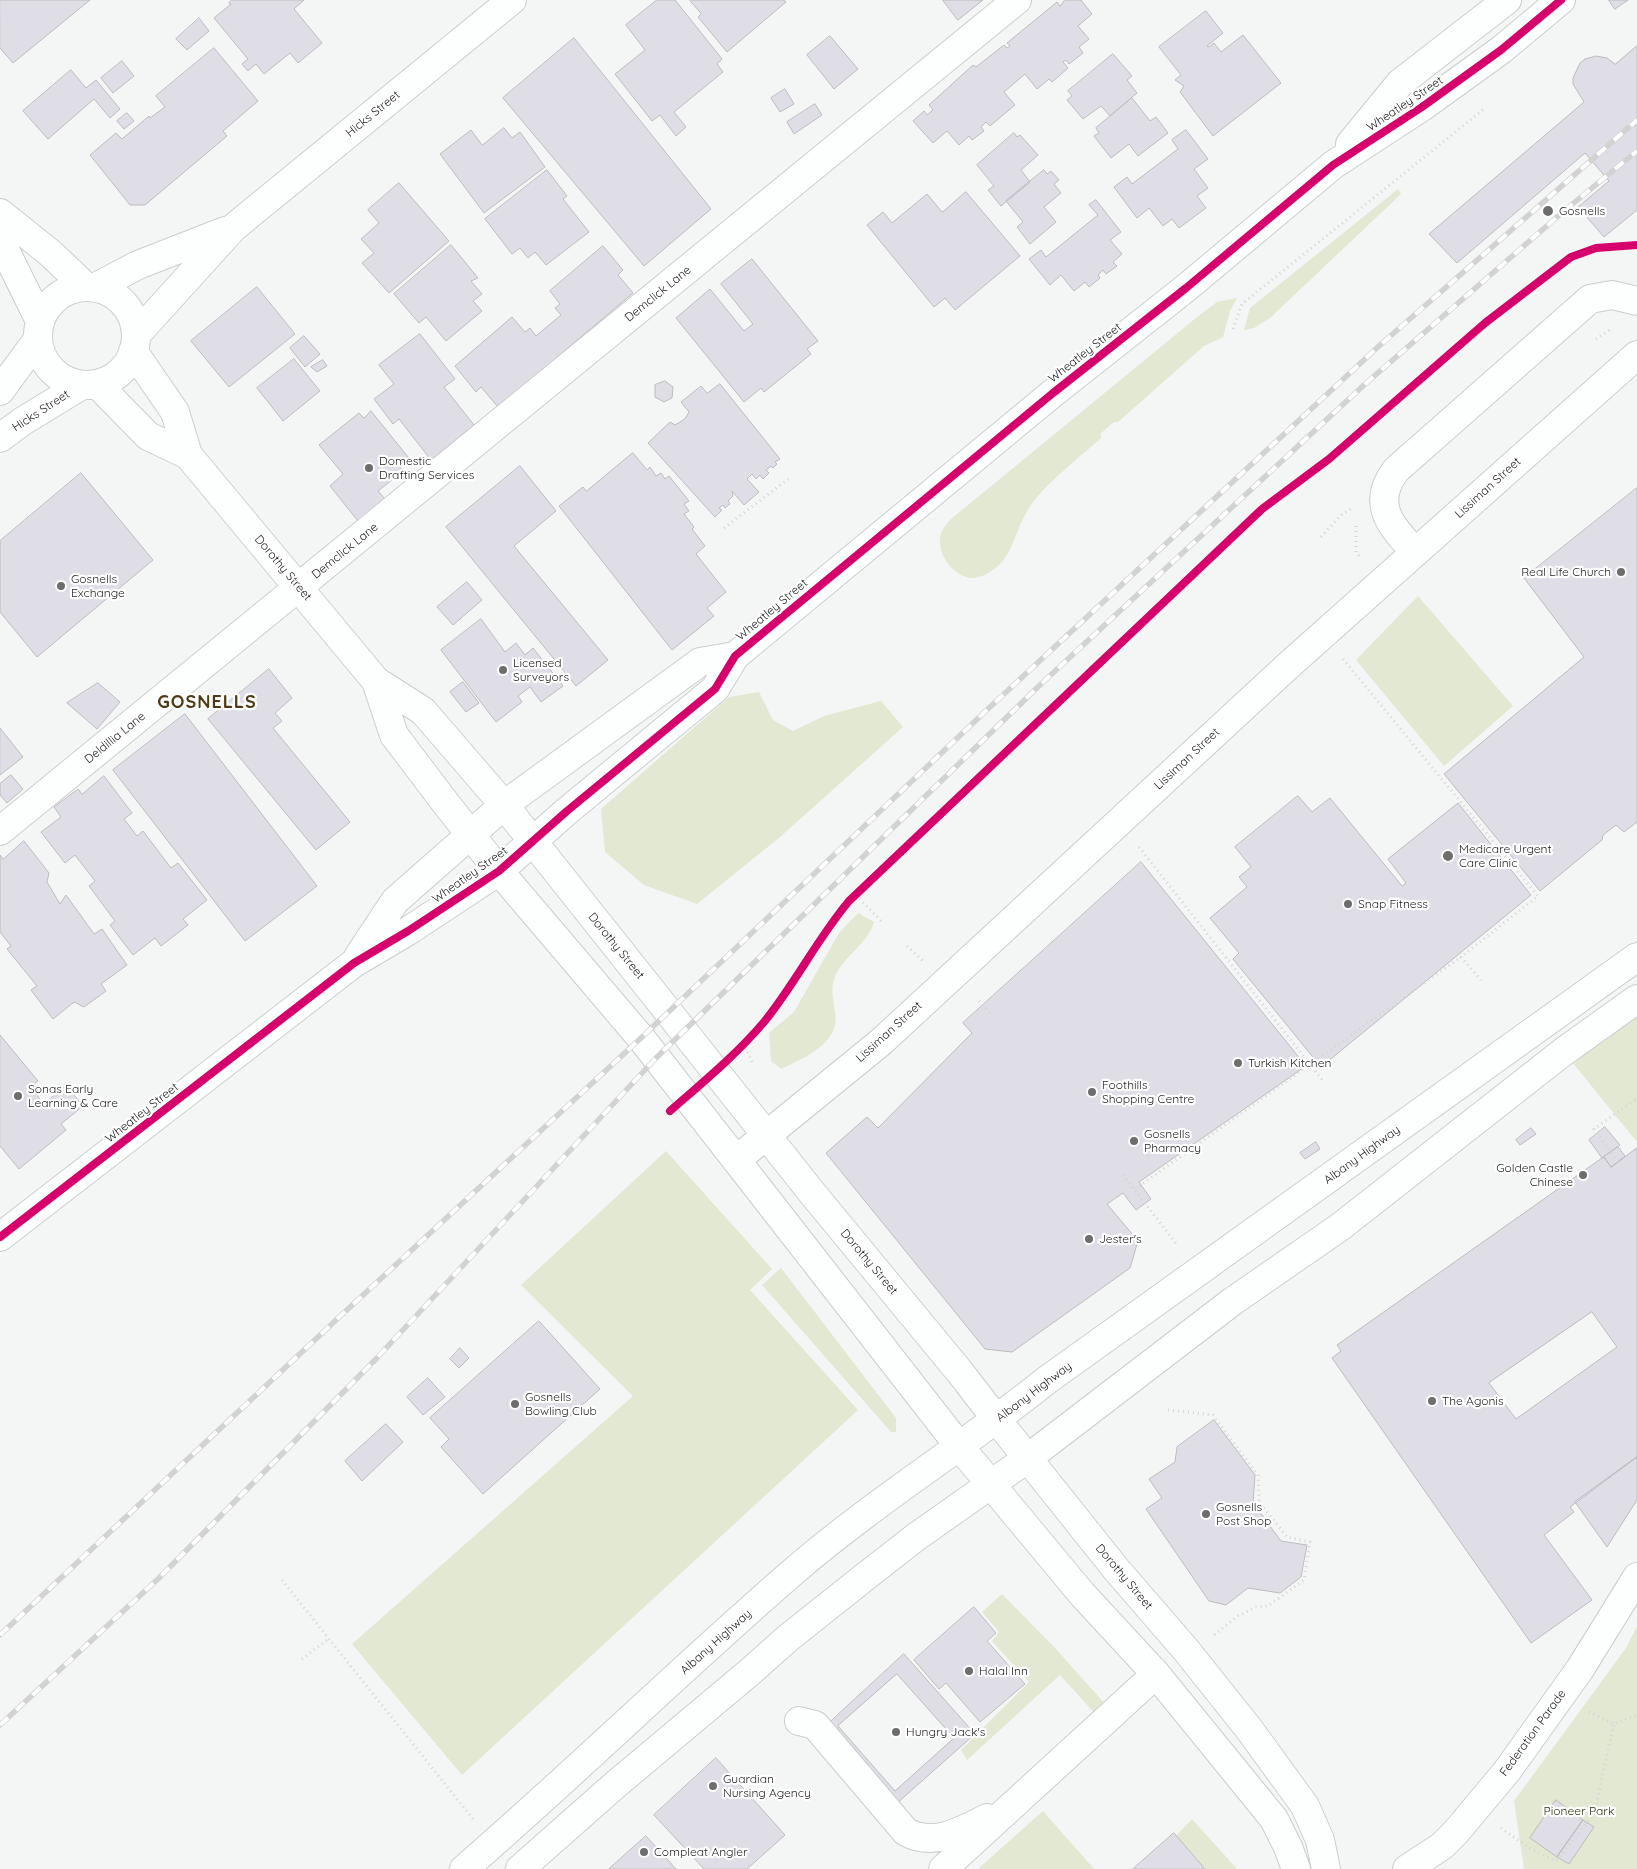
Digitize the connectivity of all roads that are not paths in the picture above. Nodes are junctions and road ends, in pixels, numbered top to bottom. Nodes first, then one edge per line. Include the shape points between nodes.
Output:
1 (512, 0) edge
2 (1017, 0) edge
3 (1507, 0) edge
4 (1561, 0) edge
5 (1333, 164) junction
6 (0, 213) edge
7 (233, 228) junction
8 (0, 240) edge
9 (91, 287) junction
10 (1637, 301) edge
11 (39, 330) junction
12 (134, 343) junction
13 (1637, 355) edge
14 (89, 385) junction
15 (0, 391) edge
16 (0, 438) edge
17 (188, 455) junction
18 (1415, 552) junction
19 (300, 588) junction
20 (735, 656) junction
21 (376, 680) junction
22 (504, 805) junction
23 (0, 831) edge
24 (472, 834) junction
25 (534, 842) junction
26 (499, 871) junction
27 (1637, 957) edge
28 (354, 963) junction
29 (1637, 999) edge
30 (766, 1135) junction
31 (736, 1160) junction
32 (0, 1237) edge
33 (997, 1420) junction
34 (959, 1446) junction
35 (1028, 1458) junction
36 (990, 1485) junction
37 (1637, 1577) edge
38 (1156, 1674) junction
39 (800, 1721) dead end
40 (1012, 1805) junction
41 (464, 1869) edge
42 (520, 1869) edge
43 (943, 1869) edge
44 (1296, 1869) edge
45 (1326, 1869) edge
46 (1407, 1869) edge

1 - 7 main road, Hicks Street
2 - 19 main road, Demclick Lane
3 - 5 main road, Wheatley Street via 1400,83
4 - 5 main road, Wheatley Street via 1501,50 1422,108
5 - 20 main road, Wheatley Street
6 - 9 main road
7 - 9 main road, Hicks Street
7 - 12 main road, Hicks Street
8 - 11 main road
9 - 11 main road via 70,289 57,296 47,307
9 - 12 main road via 112,294 124,304 133,318
10 - 18 main road via 1612,295 1590,299 1396,470 1384,491 1387,517
11 - 14 main road via 40,352 46,365 68,382
11 - 15 main road
12 - 14 main road via 125,367 113,378
12 - 17 main road, Dorothy Street via 175,412
13 - 18 main road, Lissiman Street
14 - 16 main road, Hicks Street via 23,421
14 - 17 main road, Dorothy Street via 148,436
17 - 19 main road, Dorothy Street
18 - 30 main road, Lissiman Street via 881,1042
19 - 21 main road, Dorothy Street
19 - 23 main road, Deldillia Lane
20 - 22 main road, Wheatley Street via 700,662
20 - 25 main road, Wheatley Street via 715,689
21 - 22 main road, Dorothy Street via 423,711
21 - 24 main road, Dorothy Street via 394,735
22 - 24 main road, Wheatley Street
22 - 25 main road, Dorothy Street
24 - 26 main road, Dorothy Street
24 - 28 main road, Wheatley Street via 395,901
25 - 26 main road, Wheatley Street
25 - 30 main road, Dorothy Street
26 - 28 main road, Wheatley Street
26 - 31 main road, Dorothy Street via 641,1038
27 - 33 main road, Albany Highway via 1070,1364
28 - 32 main road, Wheatley Street
29 - 35 main road via 1340,1227 1233,1301
30 - 31 main road, Lissiman Street
30 - 33 main road, Dorothy Street
31 - 34 main road, Dorothy Street
33 - 34 main road, Albany Highway
33 - 35 main road, Dorothy Street
34 - 36 main road, Dorothy Street
34 - 41 main road, Albany Highway via 795,1570
35 - 36 main road
35 - 45 main road, Dorothy Street via 1266,1752 1305,1806 1320,1840
36 - 38 main road, Dorothy Street via 1082,1594
36 - 42 main road via 916,1537 788,1638
37 - 46 main road, Federation Parade via 1580,1669 1507,1771 1442,1846
38 - 40 main road
38 - 44 main road, Dorothy Street via 1274,1819
39 - 40 main road via 815,1726 906,1832 917,1837 947,1836
40 - 43 main road

